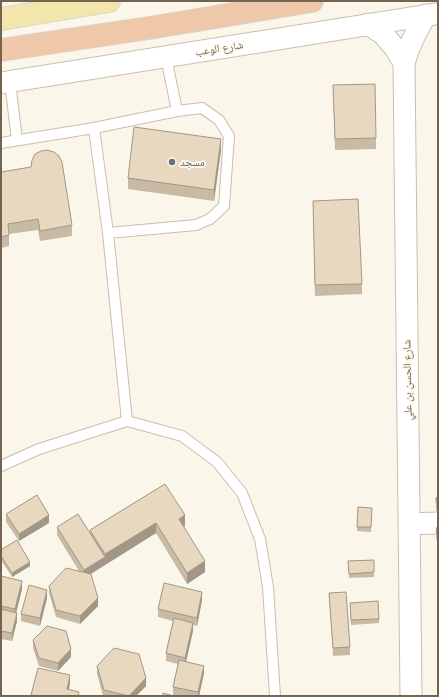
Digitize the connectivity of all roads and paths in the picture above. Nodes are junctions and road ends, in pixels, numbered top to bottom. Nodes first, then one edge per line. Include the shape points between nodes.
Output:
1 (109, 1) edge
2 (312, 1) edge
3 (432, 14) edge
4 (1, 19) edge
5 (368, 24) junction
6 (1, 50) edge
7 (166, 57) junction
8 (404, 63) junction
9 (5, 83) edge
10 (177, 111) junction
11 (94, 128) junction
12 (17, 140) junction
13 (1, 143) edge
14 (108, 233) junction
15 (126, 421) junction
16 (1, 466) edge
17 (438, 523) edge
18 (409, 524) junction
19 (275, 696) edge
20 (411, 696) edge

1 - 4 main road
2 - 6 highway
3 - 5 street, شارع الوعب
3 - 8 street, شارع الحسن بن علي via 414,36
5 - 7 street, شارع الوعب
5 - 8 street via 384,34
7 - 9 street, شارع الوعب
7 - 10 lane
8 - 18 street, شارع الحسن بن علي
9 - 12 lane
10 - 11 lane
10 - 14 lane via 202,108 219,120 230,136 224,206 210,219 196,225
11 - 12 lane
11 - 14 lane
12 - 13 lane
14 - 15 lane
15 - 16 lane via 39,449
15 - 19 lane via 182,436 217,462 242,493 260,539 268,587
17 - 18 street
18 - 20 street, شارع الحسن بن علي

